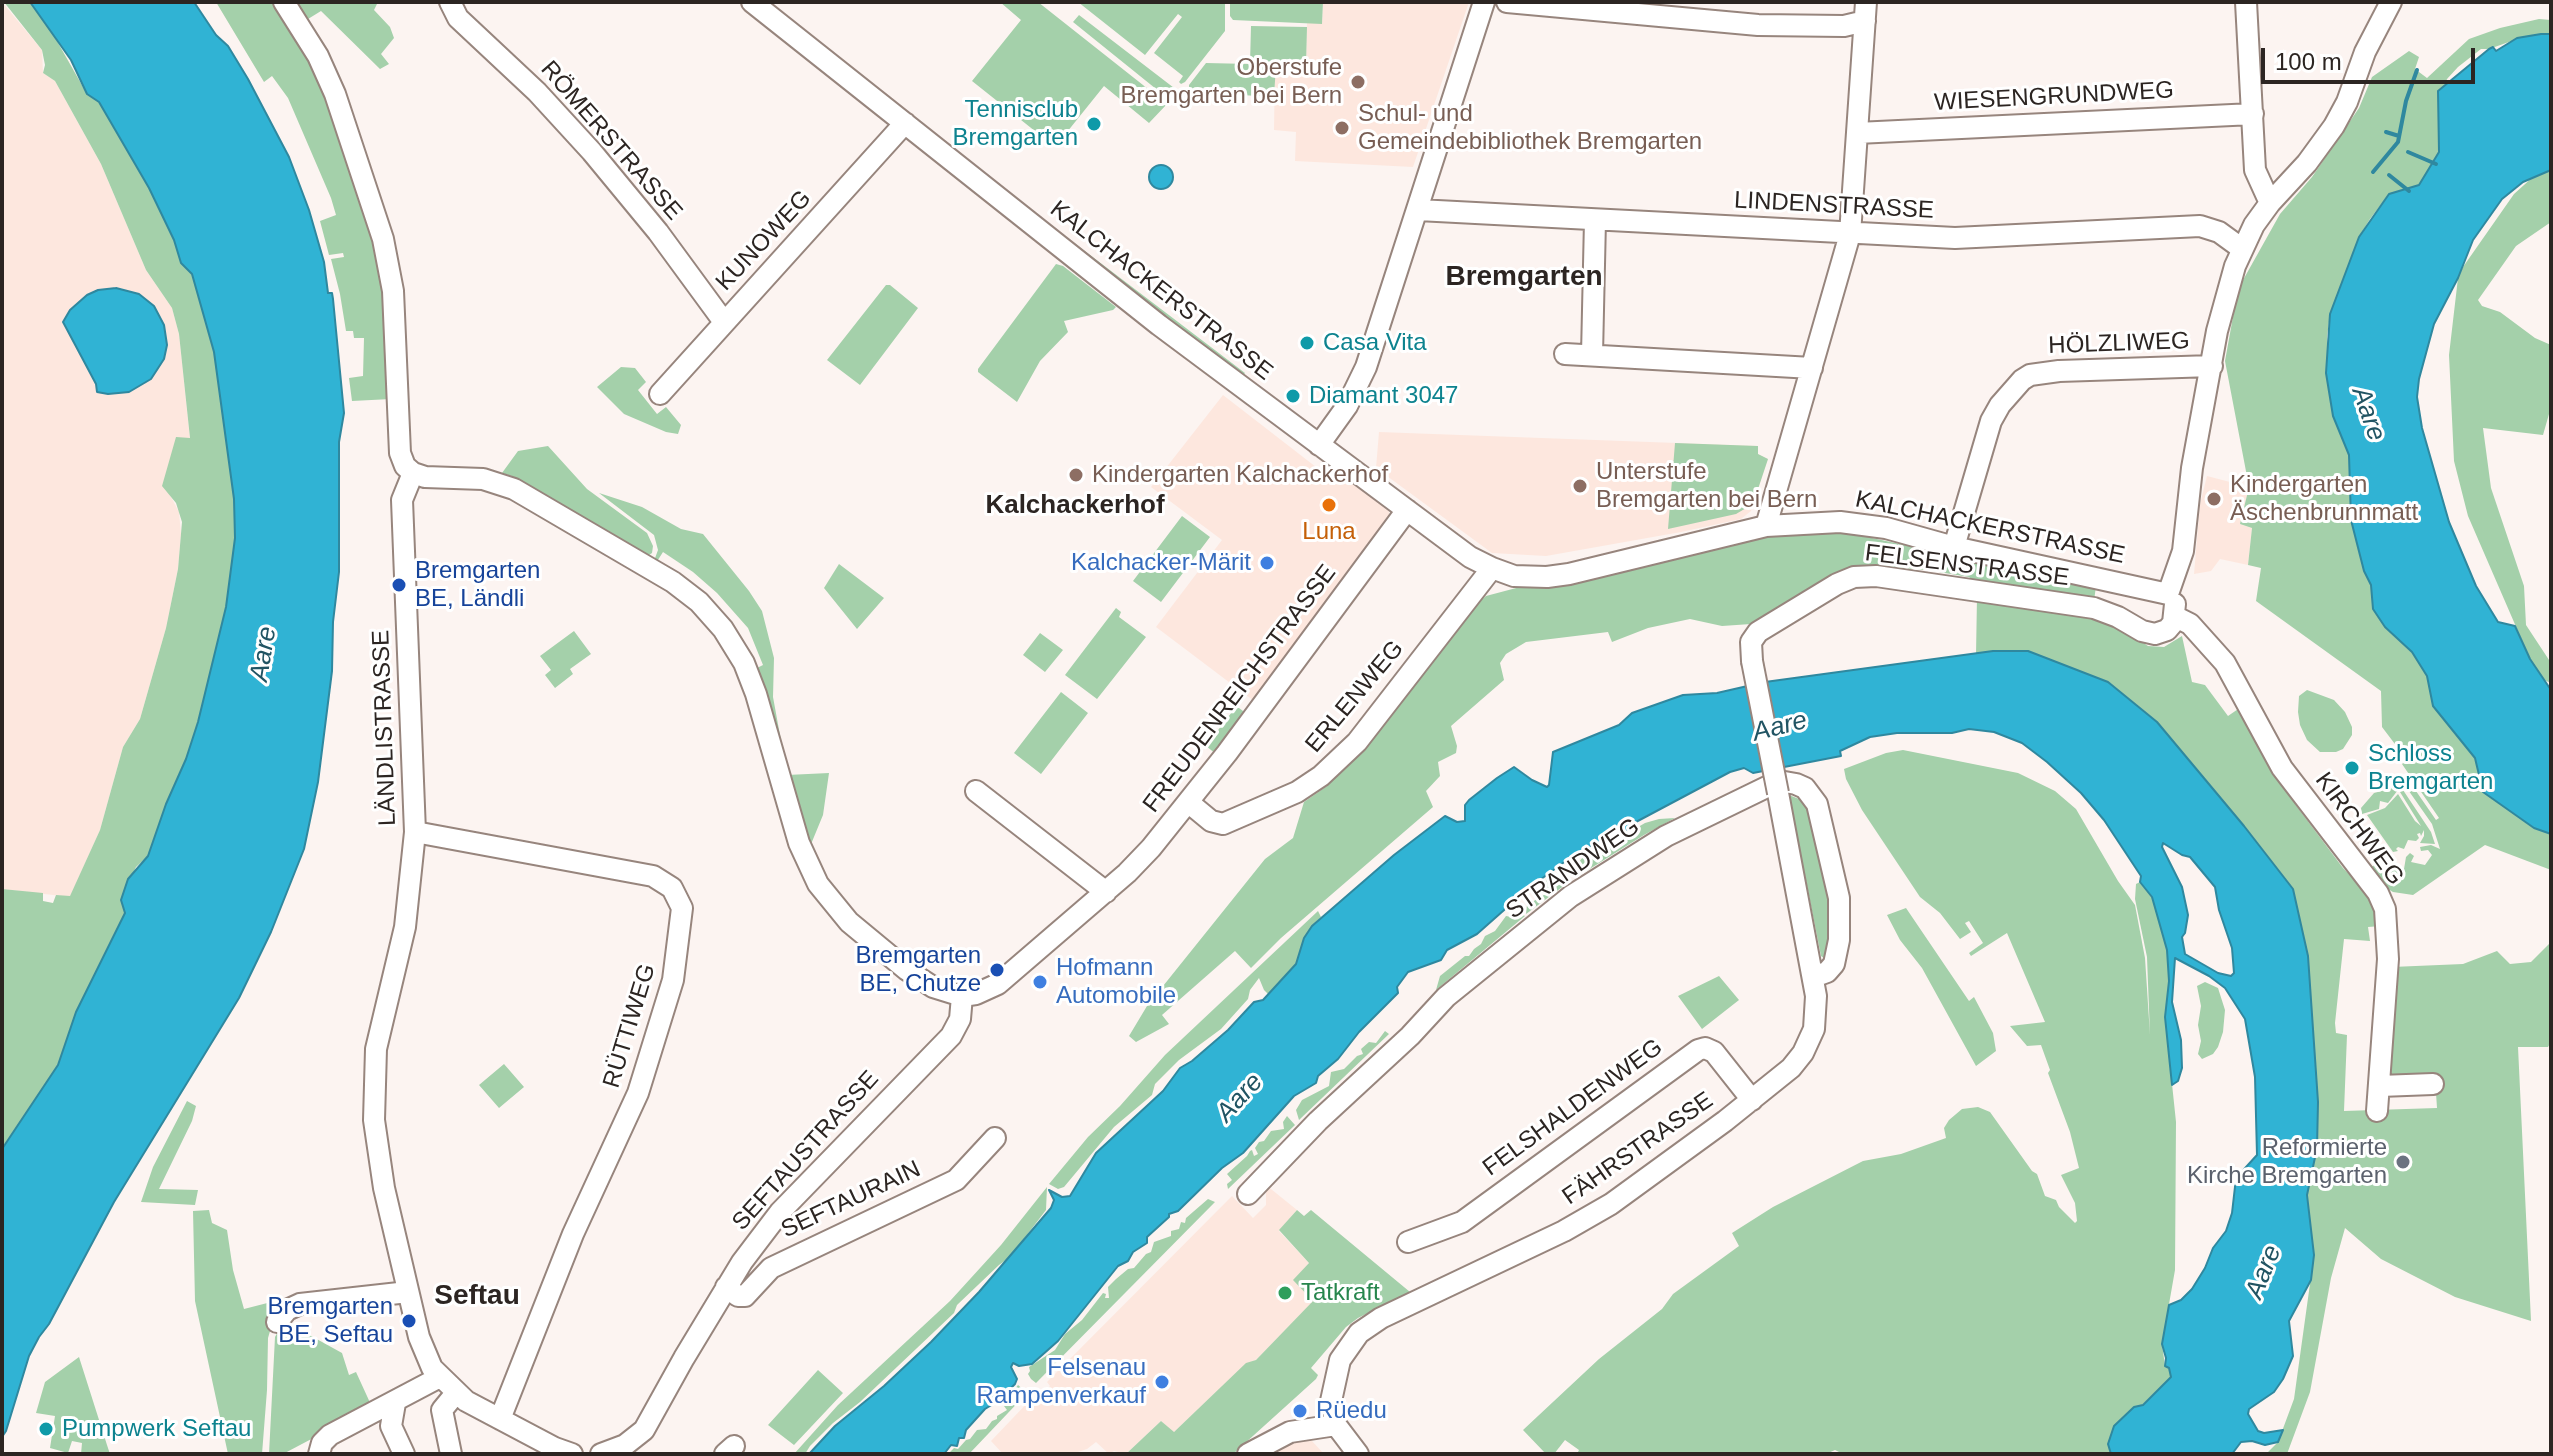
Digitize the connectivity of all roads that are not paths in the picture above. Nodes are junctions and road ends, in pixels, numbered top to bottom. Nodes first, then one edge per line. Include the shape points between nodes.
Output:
1 (284, 2) edge
2 (450, 2) edge
3 (752, 2) edge
4 (1484, 2) edge
5 (1507, 2) edge
6 (2246, 2) edge
7 (2391, 2) edge
8 (1866, 12) edge
9 (2253, 114) junction
10 (905, 123) junction
11 (1857, 133) junction
12 (2270, 203) junction
13 (1418, 210) junction
14 (1595, 220) junction
15 (1850, 234) junction
16 (2241, 248) junction
17 (724, 322) junction
18 (1565, 354) dead end
19 (1592, 355) junction
20 (2212, 366) junction
21 (1812, 368) junction
22 (660, 394) dead end
23 (1319, 445) junction
24 (413, 473) junction
25 (1407, 510) junction
26 (1766, 526) junction
27 (1954, 547) junction
28 (1492, 568) junction
29 (2168, 594) junction
30 (2176, 617) junction
31 (1752, 661) joint
32 (976, 791) dead end
33 (1188, 802) junction
34 (415, 832) junction
35 (1106, 892) junction
36 (1813, 977) junction
37 (962, 996) junction
38 (2433, 1084) dead end
39 (2380, 1086) junction
40 (1752, 1100) junction
41 (2377, 1111) dead end
42 (995, 1138) dead end
43 (1248, 1194) dead end
44 (1408, 1242) dead end
45 (726, 1287) junction
46 (408, 1292) junction
47 (277, 1322) dead end
48 (440, 1377) junction
49 (456, 1393) junction
50 (395, 1403) junction
51 (500, 1419) junction
52 (1347, 1440) edge
53 (319, 1454) edge
54 (404, 1454) edge
55 (451, 1454) edge
56 (572, 1454) edge
57 (601, 1454) edge
58 (1248, 1454) edge

1 - 24 street via 335,94 383,239 395,309 400,453
2 - 17 street, RÖMERSTRASSE via 458,18 592,152
3 - 10 street, KALCHACKERSTRASSE
4 - 13 street
5 - 8 street via 1758,25 1844,26
6 - 9 street
7 - 12 street via 2334,126
8 - 11 street
9 - 11 street, WIESENGRUNDWEG
9 - 12 street via 2255,170
10 - 17 street, KUNOWEG
10 - 23 street, KALCHACKERSTRASSE
11 - 15 street
12 - 16 street
13 - 14 street, LINDENSTRASSE
13 - 23 street via 1366,367
14 - 15 street, LINDENSTRASSE
14 - 19 street
15 - 16 street, LINDENSTRASSE via 1955,238 2200,226
15 - 21 street
16 - 20 street
17 - 22 street, KUNOWEG
18 - 19 street
19 - 21 street
20 - 27 street, HÖLZLIWEG via 2059,371 2022,380 1991,421
20 - 29 street via 2183,551
21 - 26 street
23 - 25 street, KALCHACKERSTRASSE
24 - 34 street, LÄNDLISTRASSE via 402,500
24 - 37 street via 497,482 699,602 744,663 799,843 818,884 849,922 899,965 933,987
25 - 28 street, KALCHACKERSTRASSE
25 - 33 street, FREUDENREICHSTRASSE
26 - 27 street, KALCHACKERSTRASSE via 1861,523
26 - 28 street, KALCHACKERSTRASSE via 1569,574 1531,578
27 - 29 street, KALCHACKERSTRASSE
28 - 33 street, ERLENWEG via 1357,742 1321,776 1223,824
29 - 30 street
30 - 31 street, FELSENSTRASSE via 2167,630 2149,633 2094,608 1864,576 1837,584 1758,632 1751,642
30 - 39 street, KIRCHWEG via 2190,624 2225,663 2282,768 2385,909 2388,959
31 - 36 street, FÄHRSTRASSE, bridge
32 - 35 street
33 - 35 street, FREUDENREICHSTRASSE
34 - 46 street, LÄNDLISTRASSE via 405,927 376,1049 374,1120
34 - 51 street, RÜTTIWEG via 653,876 672,888 682,908 673,980 638,1093 573,1234
35 - 37 street, FREUDENREICHSTRASSE via 998,984
36 - 40 street, FÄHRSTRASSE via 1816,1015 1810,1042 1791,1068
36 - 43 street, STRANDWEG via 1834,964 1839,898 1812,795 1779,781 1666,836 1571,896 1457,986
37 - 45 street, SEFTAUSTRASSE via 960,1019 951,1036 780,1212
38 - 39 street
39 - 41 street, KIRCHWEG
40 - 44 street, FELSHALDENWEG via 1714,1052 1698,1050 1462,1222
40 - 52 street, FÄHRSTRASSE via 1592,1216 1366,1327 1338,1365 1331,1401
42 - 45 street, SEFTAURAIN via 956,1180 771,1268 745,1296
45 - 57 street, SEFTAUSTRASSE via 644,1430
46 - 47 street via 300,1304
46 - 48 street, LÄNDLISTRASSE via 424,1352
48 - 49 street, LÄNDLISTRASSE
48 - 50 street
49 - 51 street
49 - 55 street via 442,1412
50 - 53 street via 330,1435
50 - 54 street via 391,1426
51 - 56 street
52 - 58 street via 1290,1432

